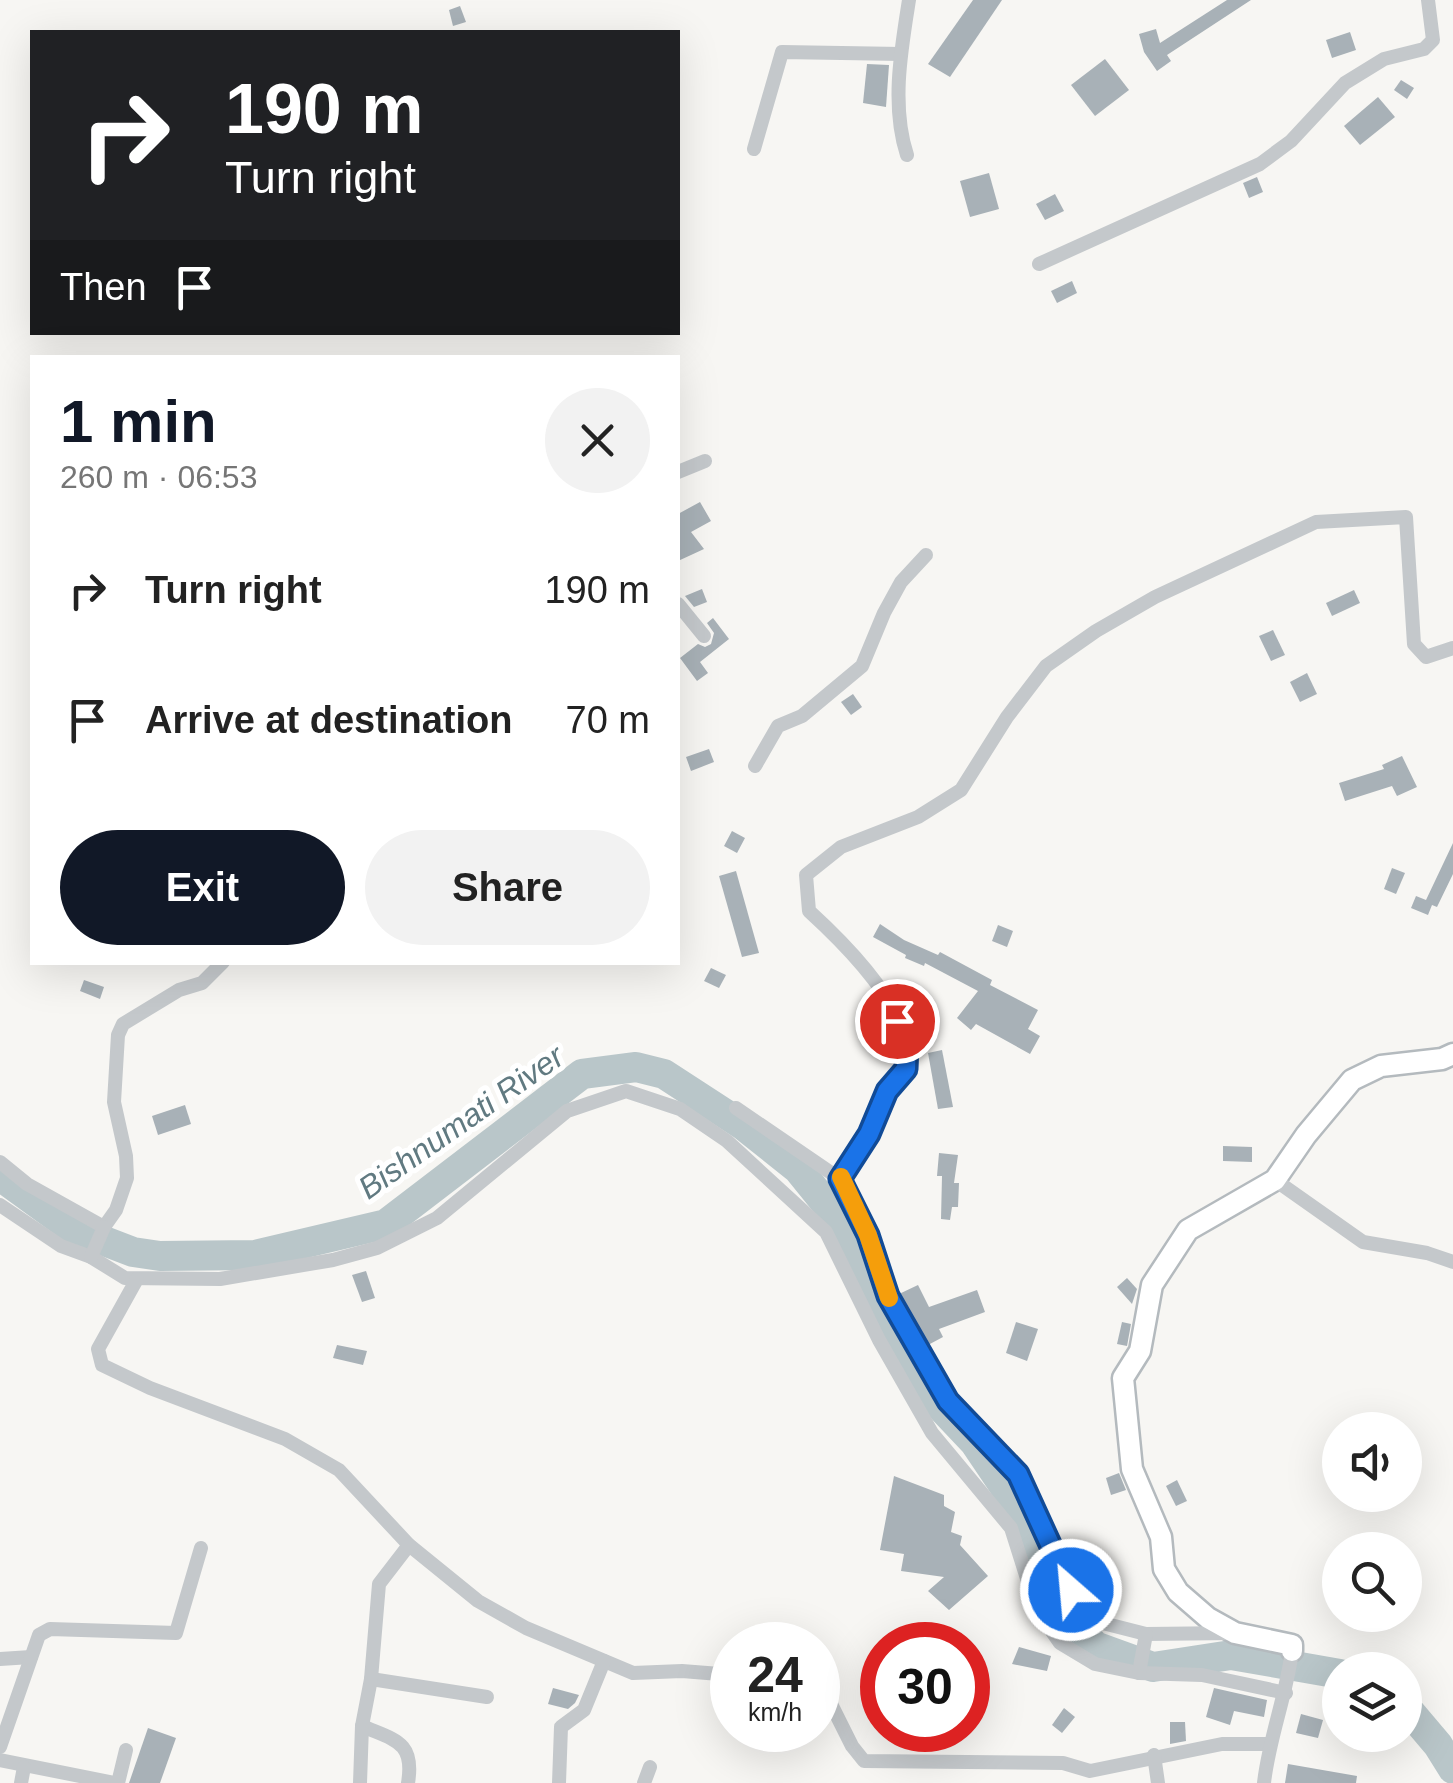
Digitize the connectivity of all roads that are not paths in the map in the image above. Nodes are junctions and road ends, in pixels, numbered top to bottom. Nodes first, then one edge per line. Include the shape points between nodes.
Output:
1 (909, 0) edge
2 (1428, 0) edge
3 (901, 54) junction
4 (754, 149) dead end
5 (907, 155) dead end
6 (1039, 264) dead end
7 (705, 461) dead end
8 (680, 471) edge
9 (926, 555) dead end
10 (680, 606) edge
11 (704, 636) dead end
12 (1453, 648) edge
13 (754, 766) dead end
14 (220, 965) edge
15 (1453, 1054) edge
16 (736, 1108) dead end
17 (0, 1162) edge
18 (840, 1179) junction
19 (1275, 1180) junction
20 (0, 1205) edge
21 (104, 1227) junction
22 (94, 1251) junction
23 (1453, 1262) edge
24 (136, 1279) junction
25 (409, 1545) junction
26 (202, 1548) dead end
27 (1234, 1633) junction
28 (1146, 1634) junction
29 (1292, 1652) joint
30 (31, 1657) junction
31 (0, 1659) edge
32 (604, 1661) junction
33 (710, 1673) edge
34 (1139, 1673) junction
35 (371, 1680) junction
36 (1287, 1688) junction
37 (487, 1697) dead end
38 (840, 1722) edge
39 (362, 1726) junction
40 (1269, 1744) junction
41 (0, 1747) edge
42 (126, 1750) dead end
43 (1154, 1755) junction
44 (0, 1760) edge
45 (24, 1767) junction
46 (650, 1767) dead end
47 (21, 1783) edge
48 (116, 1783) edge
49 (360, 1783) edge
50 (408, 1783) edge
51 (559, 1783) edge
52 (644, 1783) edge
53 (1158, 1783) edge
54 (1264, 1783) edge

1 - 3 street
2 - 6 street via 1434,40 1384,59 1345,84 1260,164
3 - 4 street via 782,52
3 - 5 street via 898,130
7 - 8 street
9 - 13 street via 884,613 862,666 802,716 778,726
10 - 11 street
12 - 18 street via 1426,658 1414,644 1406,516 1316,522 1155,597 1046,666 961,790 918,816 842,846 806,875 809,911 887,998 907,1044 906,1069
14 - 21 street via 202,983 123,1024 118,1035 114,1102 127,1178
15 - 19 street via 1381,1066 1352,1080
16 - 18 street
17 - 21 street
18 - 28 street via 888,1296 948,1401 1018,1474 1086,1619
19 - 23 street via 1364,1242
19 - 27 street via 1188,1230 1152,1286 1140,1350 1123,1378 1132,1469 1161,1537 1164,1568 1178,1592
20 - 22 street via 61,1246
21 - 22 street
22 - 24 street
24 - 25 street via 98,1349 102,1365 285,1439 339,1470
24 - 34 street via 220,1279 377,1248 436,1218 567,1112 626,1092 680,1109 727,1140 826,1232 932,1434 1011,1528 1038,1610 1060,1643 1095,1664
25 - 32 street via 478,1601
25 - 35 street via 379,1584
26 - 30 street via 176,1634 50,1629 39,1635
27 - 28 street
27 - 29 street via 1278,1640 1292,1645
28 - 34 street
29 - 36 street
30 - 31 street
30 - 41 street
32 - 33 street via 633,1673
32 - 51 street via 584,1710 562,1727
34 - 36 street
35 - 37 street
35 - 39 street
36 - 40 street
38 - 43 street via 864,1761 1063,1763 1090,1771
39 - 49 street
39 - 50 street via 406,1749
40 - 43 street
40 - 54 street
42 - 48 street
43 - 53 street
44 - 45 street
45 - 47 street
45 - 48 street
46 - 52 street

